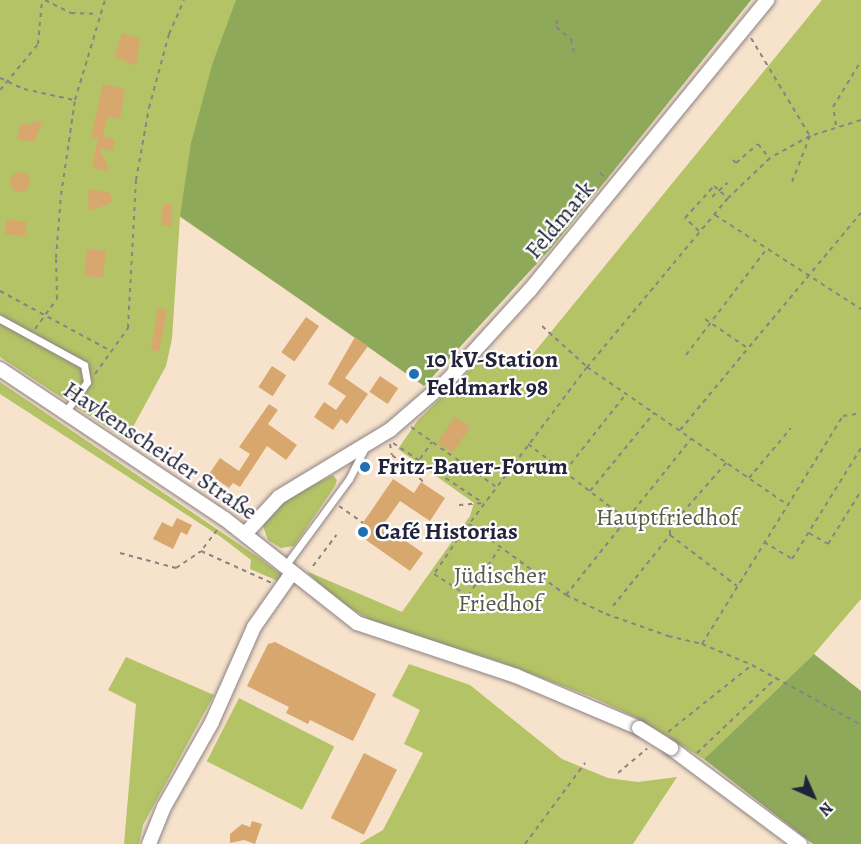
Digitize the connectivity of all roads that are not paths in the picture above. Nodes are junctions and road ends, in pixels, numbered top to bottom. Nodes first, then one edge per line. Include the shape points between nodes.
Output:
1 (767, 0) edge
2 (0, 319) edge
3 (0, 369) edge
4 (65, 412) junction
5 (365, 447) junction
6 (245, 534) junction
7 (288, 570) junction
8 (148, 844) edge
9 (800, 844) edge

1 - 5 street, Feldmark via 530,290 448,380
2 - 4 lane via 80,361 87,370 87,382
3 - 4 street, Havkenscheider Straße
4 - 6 street, Havkenscheider Straße
5 - 6 street, Feldmark via 279,497
5 - 7 lane, Feldmark via 349,479
6 - 7 street, Havkenscheider Straße
7 - 8 street via 283,587 254,627
7 - 9 street, Havkenscheider Straße, bridge via 336,610 372,630 516,676 639,728

